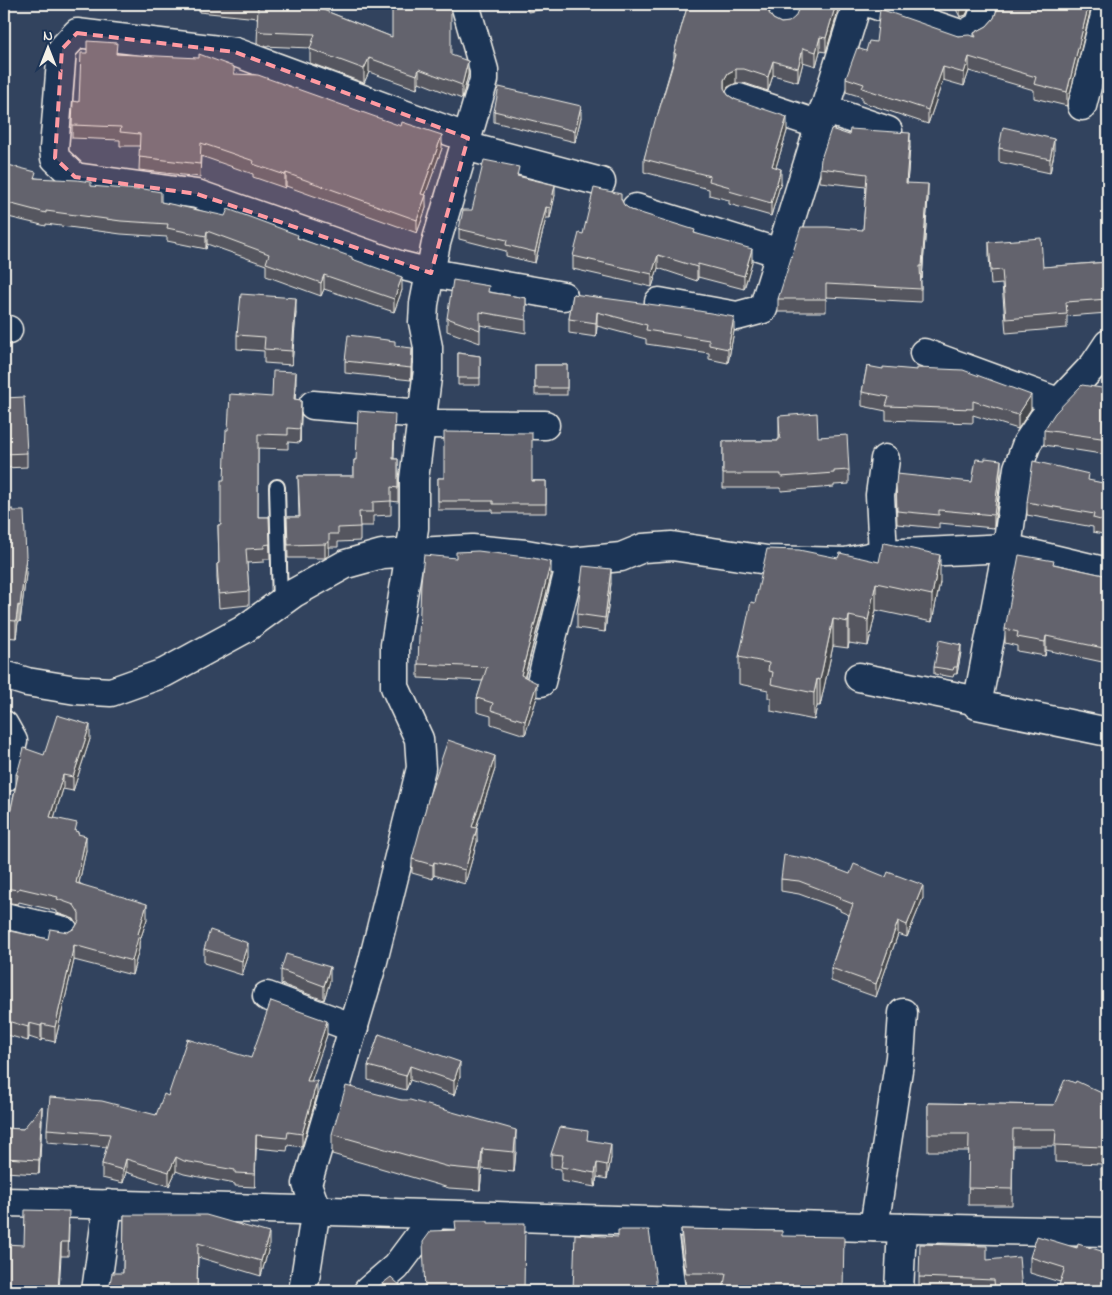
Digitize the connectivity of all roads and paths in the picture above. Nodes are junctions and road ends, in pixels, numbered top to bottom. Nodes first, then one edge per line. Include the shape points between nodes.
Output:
1 (465, 4) edge
2 (857, 4) edge
3 (873, 4) edge
4 (987, 4) edge
5 (1108, 4) edge
6 (739, 98) dead end
7 (1082, 106) dead end
8 (822, 117) junction
9 (888, 131) edge
10 (467, 142) junction
11 (601, 182) dead end
12 (636, 208) dead end
13 (780, 253) junction
14 (431, 273) junction
15 (563, 296) dead end
16 (659, 302) dead end
17 (1108, 344) edge
18 (924, 353) dead end
19 (1058, 402) junction
20 (313, 405) dead end
21 (422, 419) junction
22 (545, 425) dead end
23 (885, 459) dead end
24 (277, 486) dead end
25 (1007, 548) junction
26 (410, 552) junction
27 (882, 554) junction
28 (571, 562) junction
29 (1108, 572) edge
30 (280, 604) junction
31 (859, 676) dead end
32 (5, 678) edge
33 (541, 682) dead end
34 (978, 701) junction
35 (4, 724) edge
36 (1108, 732) edge
37 (4, 778) edge
38 (4, 917) edge
39 (64, 931) edge
40 (267, 996) dead end
41 (903, 1013) dead end
42 (354, 1028) junction
43 (336, 1088) junction
44 (362, 1095) edge
45 (4, 1202) edge
46 (108, 1204) junction
47 (316, 1209) junction
48 (436, 1215) junction
49 (662, 1221) junction
50 (874, 1227) junction
51 (902, 1228) junction
52 (1108, 1232) edge
53 (96, 1291) edge
54 (302, 1291) edge
55 (368, 1291) edge
56 (671, 1291) edge
57 (898, 1291) edge

1 - 10 street via 484,70
2 - 8 street
3 - 4 street via 964,35 980,26
5 - 7 street
6 - 8 street
8 - 9 street
8 - 13 street
10 - 11 street
10 - 14 street via 436,243
10 - 14 street via 235,52 77,33 62,49 54,149 55,158 75,177 197,194 399,265
12 - 13 street
13 - 16 street via 763,309 737,316
14 - 15 street
14 - 21 street via 424,304 428,370
17 - 19 street via 1094,365
18 - 19 street
19 - 25 street via 1027,443 1018,468
20 - 21 street
21 - 22 street
21 - 26 street via 414,478 414,528
23 - 27 street via 880,495
24 - 30 lane
25 - 27 street
25 - 29 street
25 - 34 street
26 - 28 street via 472,550 526,554
26 - 30 street via 382,554 346,564
26 - 42 street via 396,645 396,687 419,739 422,768
27 - 28 street via 846,562 767,560 672,546 643,548 621,557
28 - 33 street
30 - 32 street via 243,630 164,673 111,692 76,690
31 - 34 street
34 - 36 street via 977,705
35 - 37 street via 13,741
38 - 39 street
40 - 42 street
41 - 50 street via 900,1057
42 - 43 street
43 - 44 street
43 - 47 street via 307,1184
45 - 46 street
46 - 47 street
46 - 53 street
47 - 48 street
47 - 54 street
48 - 49 street
48 - 55 street via 396,1267
49 - 50 street
49 - 56 street
50 - 51 street
51 - 52 street
51 - 57 street

